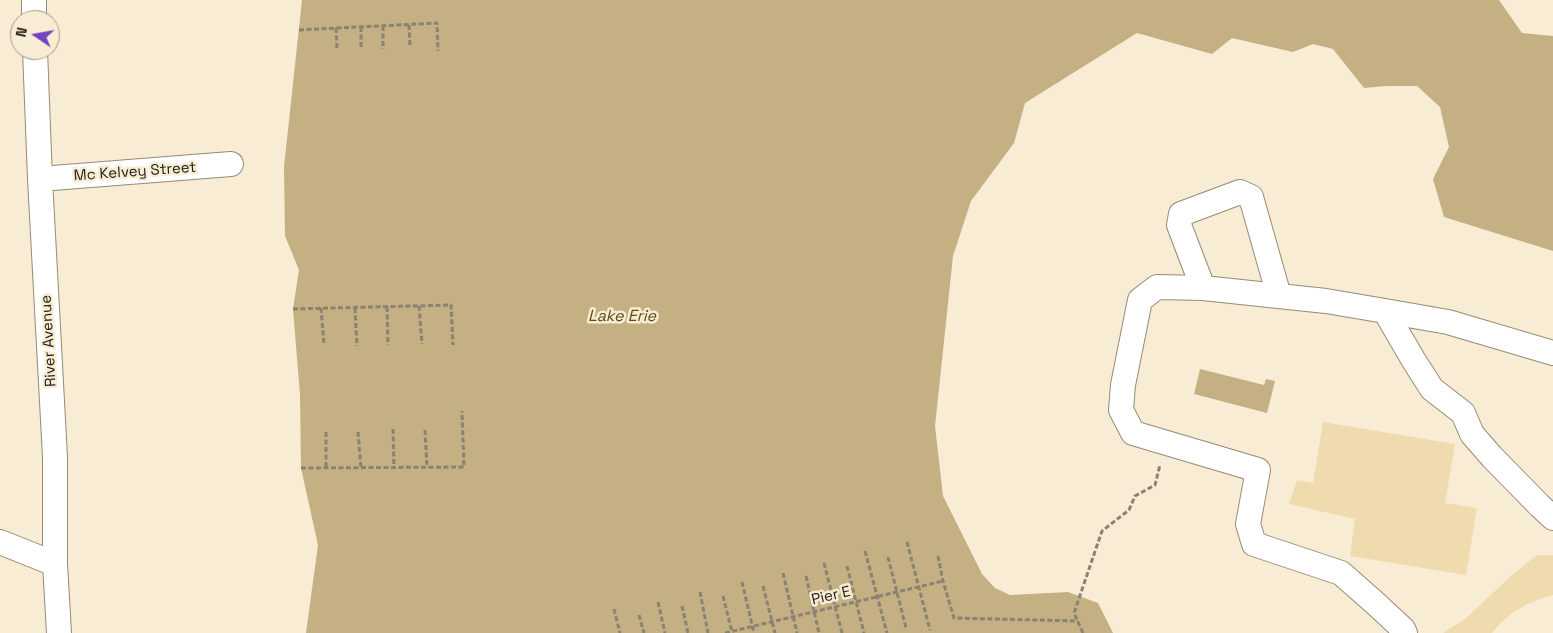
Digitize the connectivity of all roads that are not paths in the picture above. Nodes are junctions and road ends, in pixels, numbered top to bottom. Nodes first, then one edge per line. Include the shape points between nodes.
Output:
1 (35, 60) edge
2 (230, 164) dead end
3 (40, 179) junction
4 (1203, 288) junction
5 (1279, 296) junction
6 (1385, 311) junction
7 (1553, 352) edge
8 (1553, 518) edge
9 (0, 542) edge
10 (54, 564) junction
11 (59, 633) edge
12 (1406, 633) edge

1 - 3 street, River Avenue
2 - 3 street, Mc Kelvey Street
3 - 10 street, River Avenue via 55,457
4 - 5 street
4 - 5 street via 1179,225 1181,214 1240,192 1251,197
4 - 12 street via 1157,287 1140,300 1122,385 1121,410 1133,433 1258,470 1248,524 1254,544 1341,573
5 - 6 street
6 - 7 street via 1448,322
6 - 8 street via 1432,390 1463,413 1472,434 1492,458
9 - 10 street
10 - 11 street, River Avenue

